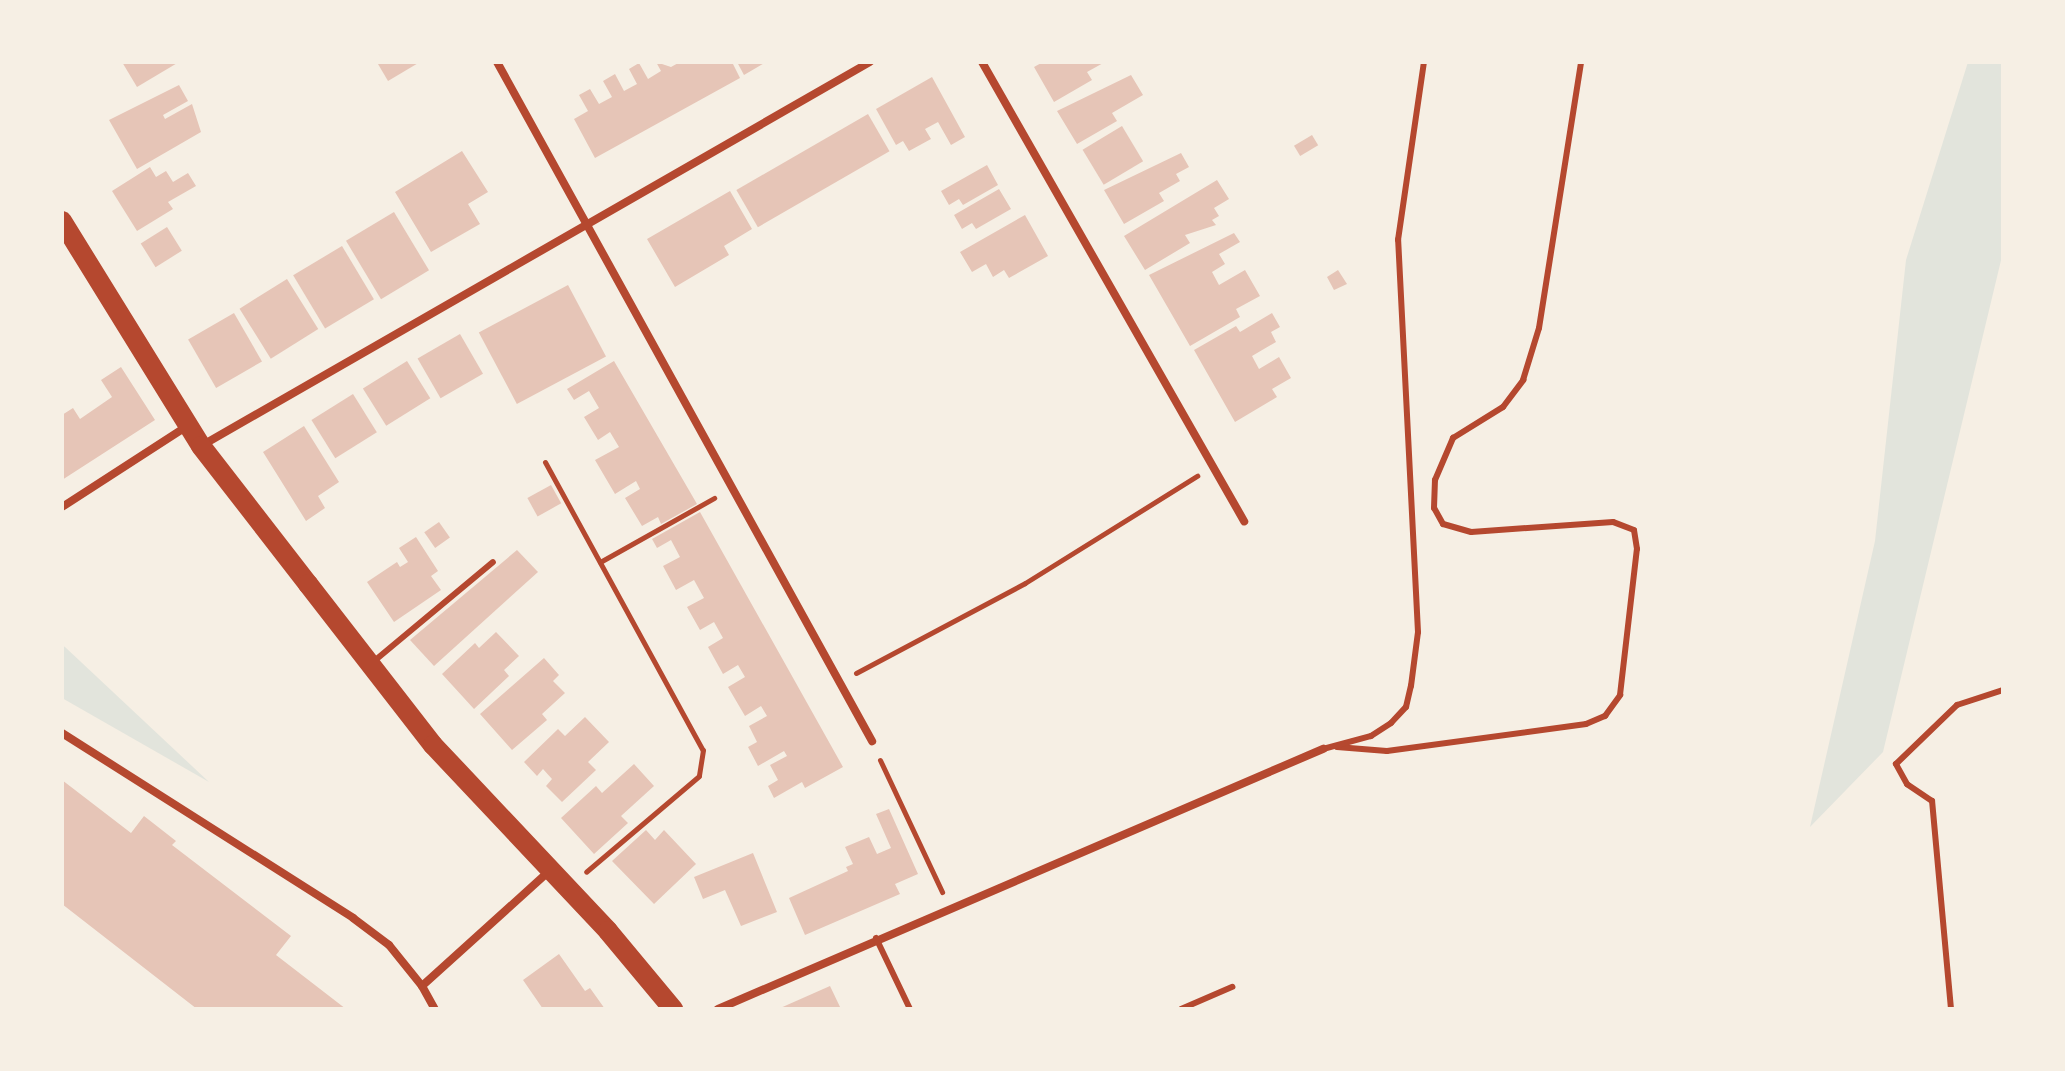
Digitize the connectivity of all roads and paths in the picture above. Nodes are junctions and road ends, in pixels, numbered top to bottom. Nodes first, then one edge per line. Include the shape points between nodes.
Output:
1 (497, 62) edge
2 (870, 62) edge
3 (982, 62) edge
4 (1424, 62) edge
5 (1581, 62) edge
6 (62, 221) edge
7 (585, 222) junction
8 (188, 425) junction
9 (201, 446) junction
10 (545, 462) dead end
11 (1213, 467) junction
12 (733, 487) junction
13 (62, 507) edge
14 (1244, 521) dead end
15 (493, 562) dead end
16 (600, 562) junction
17 (371, 665) junction
18 (841, 681) junction
19 (2003, 690) edge
20 (62, 733) edge
21 (872, 741) joint
22 (1337, 747) junction
23 (1323, 749) joint
24 (549, 871) junction
25 (567, 889) junction
26 (949, 907) junction
27 (876, 938) junction
28 (422, 986) junction
29 (1232, 987) dead end
30 (435, 1009) edge
31 (673, 1009) edge
32 (718, 1009) edge
33 (910, 1009) edge
34 (1181, 1009) edge
35 (1951, 1009) edge

1 - 7 street
2 - 7 street
3 - 11 street
4 - 22 lane via 1398,240 1418,632 1406,707 1371,736
5 - 22 lane via 1539,328 1523,380 1503,407 1453,438 1435,480 1434,508 1443,524 1471,532 1613,522 1634,530 1637,549 1620,695 1605,716 1586,724 1387,751
6 - 8 main road
7 - 9 street
7 - 12 street
8 - 9 main road
8 - 13 street
9 - 17 main road
10 - 16 path
11 - 14 street
11 - 18 path via 1025,583
12 - 16 path
12 - 18 street
15 - 17 lane
16 - 25 path via 703,750 699,776
17 - 24 main road via 433,745
18 - 21 street
19 - 35 lane via 1957,705 1896,764 1907,784 1932,801
20 - 28 street via 353,918 389,945
21 - 26 path
22 - 23 lane
23 - 26 street
24 - 25 main road
24 - 28 street
25 - 31 main road
26 - 27 street
27 - 32 street
27 - 33 lane
28 - 30 street
29 - 34 lane

